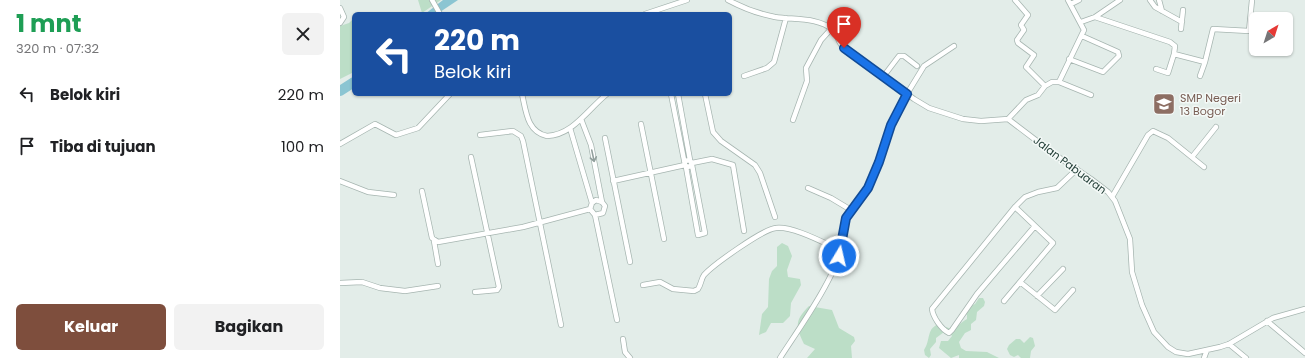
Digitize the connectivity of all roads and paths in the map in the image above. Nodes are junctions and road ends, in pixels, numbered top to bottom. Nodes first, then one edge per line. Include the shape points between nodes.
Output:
1 (432, 0) edge
2 (687, 0) edge
3 (728, 0) edge
4 (1015, 0) edge
5 (1079, 0) edge
6 (1120, 0) edge
7 (1150, 0) edge
8 (1160, 0) edge
9 (1252, 0) edge
10 (1069, 2) edge
11 (340, 8) edge
12 (1183, 10) dead end
13 (439, 12) edge
14 (651, 12) edge
15 (1162, 12) junction
16 (1095, 17) junction
17 (786, 18) junction
18 (1182, 22) junction
19 (340, 23) edge
20 (1083, 26) junction
21 (831, 29) junction
22 (1181, 29) dead end
23 (1082, 36) junction
24 (954, 46) dead end
25 (1174, 54) junction
26 (1070, 59) junction
27 (1205, 62) junction
28 (917, 66) dead end
29 (1156, 69) dead end
30 (744, 76) dead end
31 (883, 76) junction
32 (1200, 76) dead end
33 (1056, 82) junction
34 (1045, 86) junction
35 (907, 94) junction
36 (1091, 95) dead end
37 (448, 96) edge
38 (522, 96) edge
39 (605, 96) edge
40 (671, 96) edge
41 (678, 96) edge
42 (705, 96) edge
43 (681, 112) junction
44 (675, 113) junction
45 (1008, 118) junction
46 (580, 119) junction
47 (792, 120) dead end
48 (641, 124) dead end
49 (570, 128) junction
50 (1216, 128) dead end
51 (685, 130) junction
52 (679, 132) junction
53 (480, 135) dead end
54 (605, 138) dead end
55 (340, 144) edge
56 (471, 157) dead end
57 (1192, 157) junction
58 (691, 163) junction
59 (685, 164) junction
60 (1204, 167) dead end
61 (1077, 169) junction
62 (650, 173) junction
63 (340, 181) edge
64 (613, 181) junction
65 (808, 188) dead end
66 (695, 190) junction
67 (422, 191) dead end
68 (689, 191) junction
69 (394, 195) dead end
70 (1112, 197) junction
71 (592, 202) junction
72 (602, 202) junction
73 (698, 207) junction
74 (1015, 207) junction
75 (590, 209) junction
76 (692, 209) junction
77 (851, 210) junction
78 (595, 215) junction
79 (775, 217) dead end
80 (540, 223) junction
81 (1035, 226) junction
82 (744, 231) dead end
83 (488, 234) junction
84 (664, 239) dead end
85 (434, 241) junction
86 (840, 250) junction
87 (630, 262) dead end
88 (438, 264) dead end
89 (1063, 269) dead end
90 (1020, 282) junction
91 (340, 283) edge
92 (643, 285) dead end
93 (438, 286) dead end
94 (1073, 290) dead end
95 (475, 292) dead end
96 (1037, 296) junction
97 (1004, 301) dead end
98 (1305, 308) edge
99 (617, 320) dead end
100 (1267, 321) junction
101 (561, 325) dead end
102 (623, 339) dead end
103 (1229, 344) junction
104 (1207, 350) junction
105 (1305, 353) edge
106 (1184, 356) edge
107 (630, 358) edge
108 (780, 358) edge
109 (1204, 358) edge
110 (1246, 358) edge

1 - 13 street
2 - 14 street
3 - 17 street via 750,10
4 - 34 street via 1028,15 1021,24 1024,30 1016,40 1034,55 1026,67
5 - 10 street
6 - 16 street
7 - 15 street
8 - 15 street
9 - 27 street via 1249,31 1213,29
10 - 20 street
11 - 19 street via 344,17
12 - 18 street
15 - 18 street
16 - 20 street
16 - 25 street via 1172,43 1175,46
17 - 21 street via 814,22
17 - 30 street via 774,62 767,68
18 - 22 street
20 - 23 street
21 - 31 street via 840,45
21 - 47 street via 821,40 806,68 807,81
23 - 26 street
23 - 26 street via 1119,53 1119,56 1103,72
24 - 35 street via 924,66
25 - 27 street
25 - 29 street via 1168,74
26 - 33 street
27 - 32 street
28 - 31 street via 904,56 899,56
31 - 35 street
33 - 34 street
33 - 36 street
34 - 45 street
35 - 45 street via 929,108 963,120
35 - 77 street via 891,125 868,188
37 - 55 street via 415,130 396,135 375,124
38 - 49 street via 528,121 534,130 547,136 560,134
39 - 46 street
40 - 44 street
41 - 43 street
42 - 79 street via 713,132 721,141 755,165
43 - 44 street
43 - 51 street
44 - 52 street
45 - 61 street, Jalan Pabuaran
46 - 49 street
46 -> 72 street via 590,145
48 - 62 street
49 - 71 street
50 - 57 street
51 - 52 street
51 - 58 street
52 - 59 street
53 - 80 street via 513,131 521,136 527,154
54 - 64 street
56 - 83 street
57 - 60 street
57 - 70 street via 1164,135 1153,131 1148,135
58 - 59 street
58 - 66 street
58 - 82 street via 712,159 733,165
59 - 62 street
59 - 68 street
61 - 70 street, Jalan Pabuaran
61 - 74 street via 1057,188 1025,197
62 - 64 street
62 - 84 street
63 - 69 street via 368,192
64 - 87 street
65 - 77 street
66 - 68 street
66 - 73 street
67 - 85 street
68 - 76 street
70 - 106 street, Jalan Pabuaran via 1129,233 1133,277 1149,324 1168,348
71 - 72 street
71 - 75 street
72 - 78 street via 605,206 604,211 601,215
73 - 76 street
73 - 76 street via 705,234 698,235
74 - 81 street
74 - 81 street via 932,309 932,314 945,331 949,333 952,330 977,294
75 - 78 street
75 - 80 street
77 - 86 street via 846,218
78 - 99 street
80 - 83 street
80 - 101 street
81 - 90 street via 1053,243
83 - 85 street
83 - 95 street via 499,287 496,290
85 - 88 street
86 - 92 street via 793,230 777,228 757,236 715,265 694,291 673,289 660,282
86 - 108 street via 826,284
89 - 96 street
90 - 96 street
90 - 97 street
91 - 93 street via 362,282 380,288 405,291
94 - 96 street via 1055,310
98 - 100 street, Jalan Pabuaran
100 - 103 street, Jalan Pabuaran
100 - 105 street
102 - 107 street via 625,352
103 - 104 street, Jalan Pabuaran
103 - 110 street
104 - 106 street, Jalan Pabuaran
104 - 109 street

